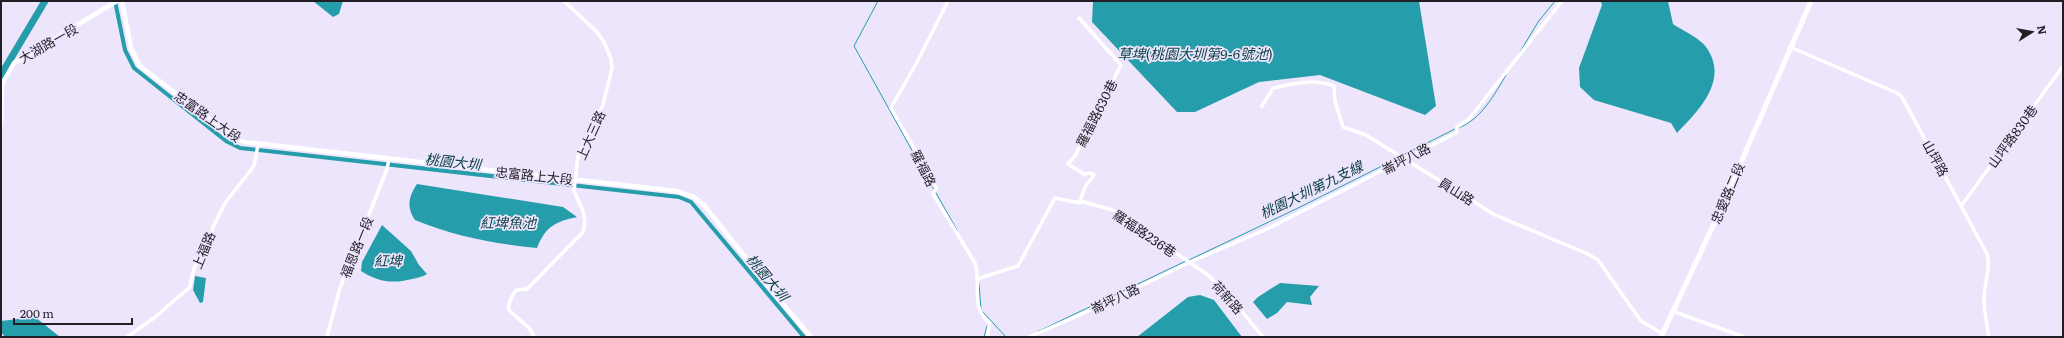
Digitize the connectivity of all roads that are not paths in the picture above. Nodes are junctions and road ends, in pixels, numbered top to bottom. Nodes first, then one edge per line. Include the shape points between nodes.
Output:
1 (117, 1) edge
2 (122, 1) edge
3 (564, 1) edge
4 (948, 1) edge
5 (1562, 1) edge
6 (1811, 1) edge
7 (1079, 18) dead end
8 (1790, 47) junction
9 (2063, 66) edge
10 (1262, 106) dead end
11 (1, 125) edge
12 (258, 146) junction
13 (1403, 159) junction
14 (389, 161) junction
15 (575, 180) junction
16 (1080, 200) junction
17 (1962, 205) junction
18 (1190, 262) junction
19 (977, 279) junction
20 (1672, 311) junction
21 (1662, 336) edge
22 (127, 337) edge
23 (327, 337) edge
24 (534, 337) edge
25 (811, 337) edge
26 (987, 337) edge
27 (1029, 337) edge
28 (1262, 337) edge
29 (1744, 337) edge
30 (1989, 337) edge

1 - 11 street, 大湖路一段 via 14,62 2,84
2 - 12 street, 忠富路上大段 via 131,48 140,66 230,135
3 - 15 street, 上大三路 via 597,32 608,50 611,63 609,85 603,105 578,156
4 - 19 street, 羅福路 via 890,108 975,263
5 - 13 street, 崙坪八路 via 1469,119 1457,127 1456,133
6 - 8 main road, 忠愛路二段
7 - 16 street, 羅福路630巷 via 1121,65 1075,156 1068,164 1084,174 1094,175
8 - 17 street, 山坪路 via 1902,97
8 - 20 main road, 忠愛路二段 via 1720,211
9 - 17 street, 山坪路830巷
10 - 13 street, 員山路 via 1273,88 1305,81 1334,86 1335,101 1343,126 1359,131
12 - 14 street, 忠富路上大段
12 - 22 street, 上福路 via 254,166 225,203 213,227 210,240 194,268 190,287
13 - 18 street, 崙坪八路 via 1267,229
13 - 21 street, 員山路 via 1494,215 1598,260 1641,321
14 - 15 street, 忠富路上大段
14 - 23 street, 福恩路一段 via 340,288
15 - 24 street, 上大三路 via 574,191 584,211 583,232 527,289 516,290 508,306 509,310 530,329
15 - 25 street, 忠富路上大段 via 676,191 694,196
16 - 18 street, 羅福路236巷 via 1114,210
16 - 19 street, 羅福路236巷 via 1080,203 1055,198 1018,266
17 - 30 street, 山坪路 via 1989,262 1984,300
18 - 27 street, 崙坪八路
18 - 28 street, 荷新路 via 1217,284
19 - 26 street, 羅福路 via 978,309 990,323
20 - 21 main road, 忠愛路二段
20 - 29 street

